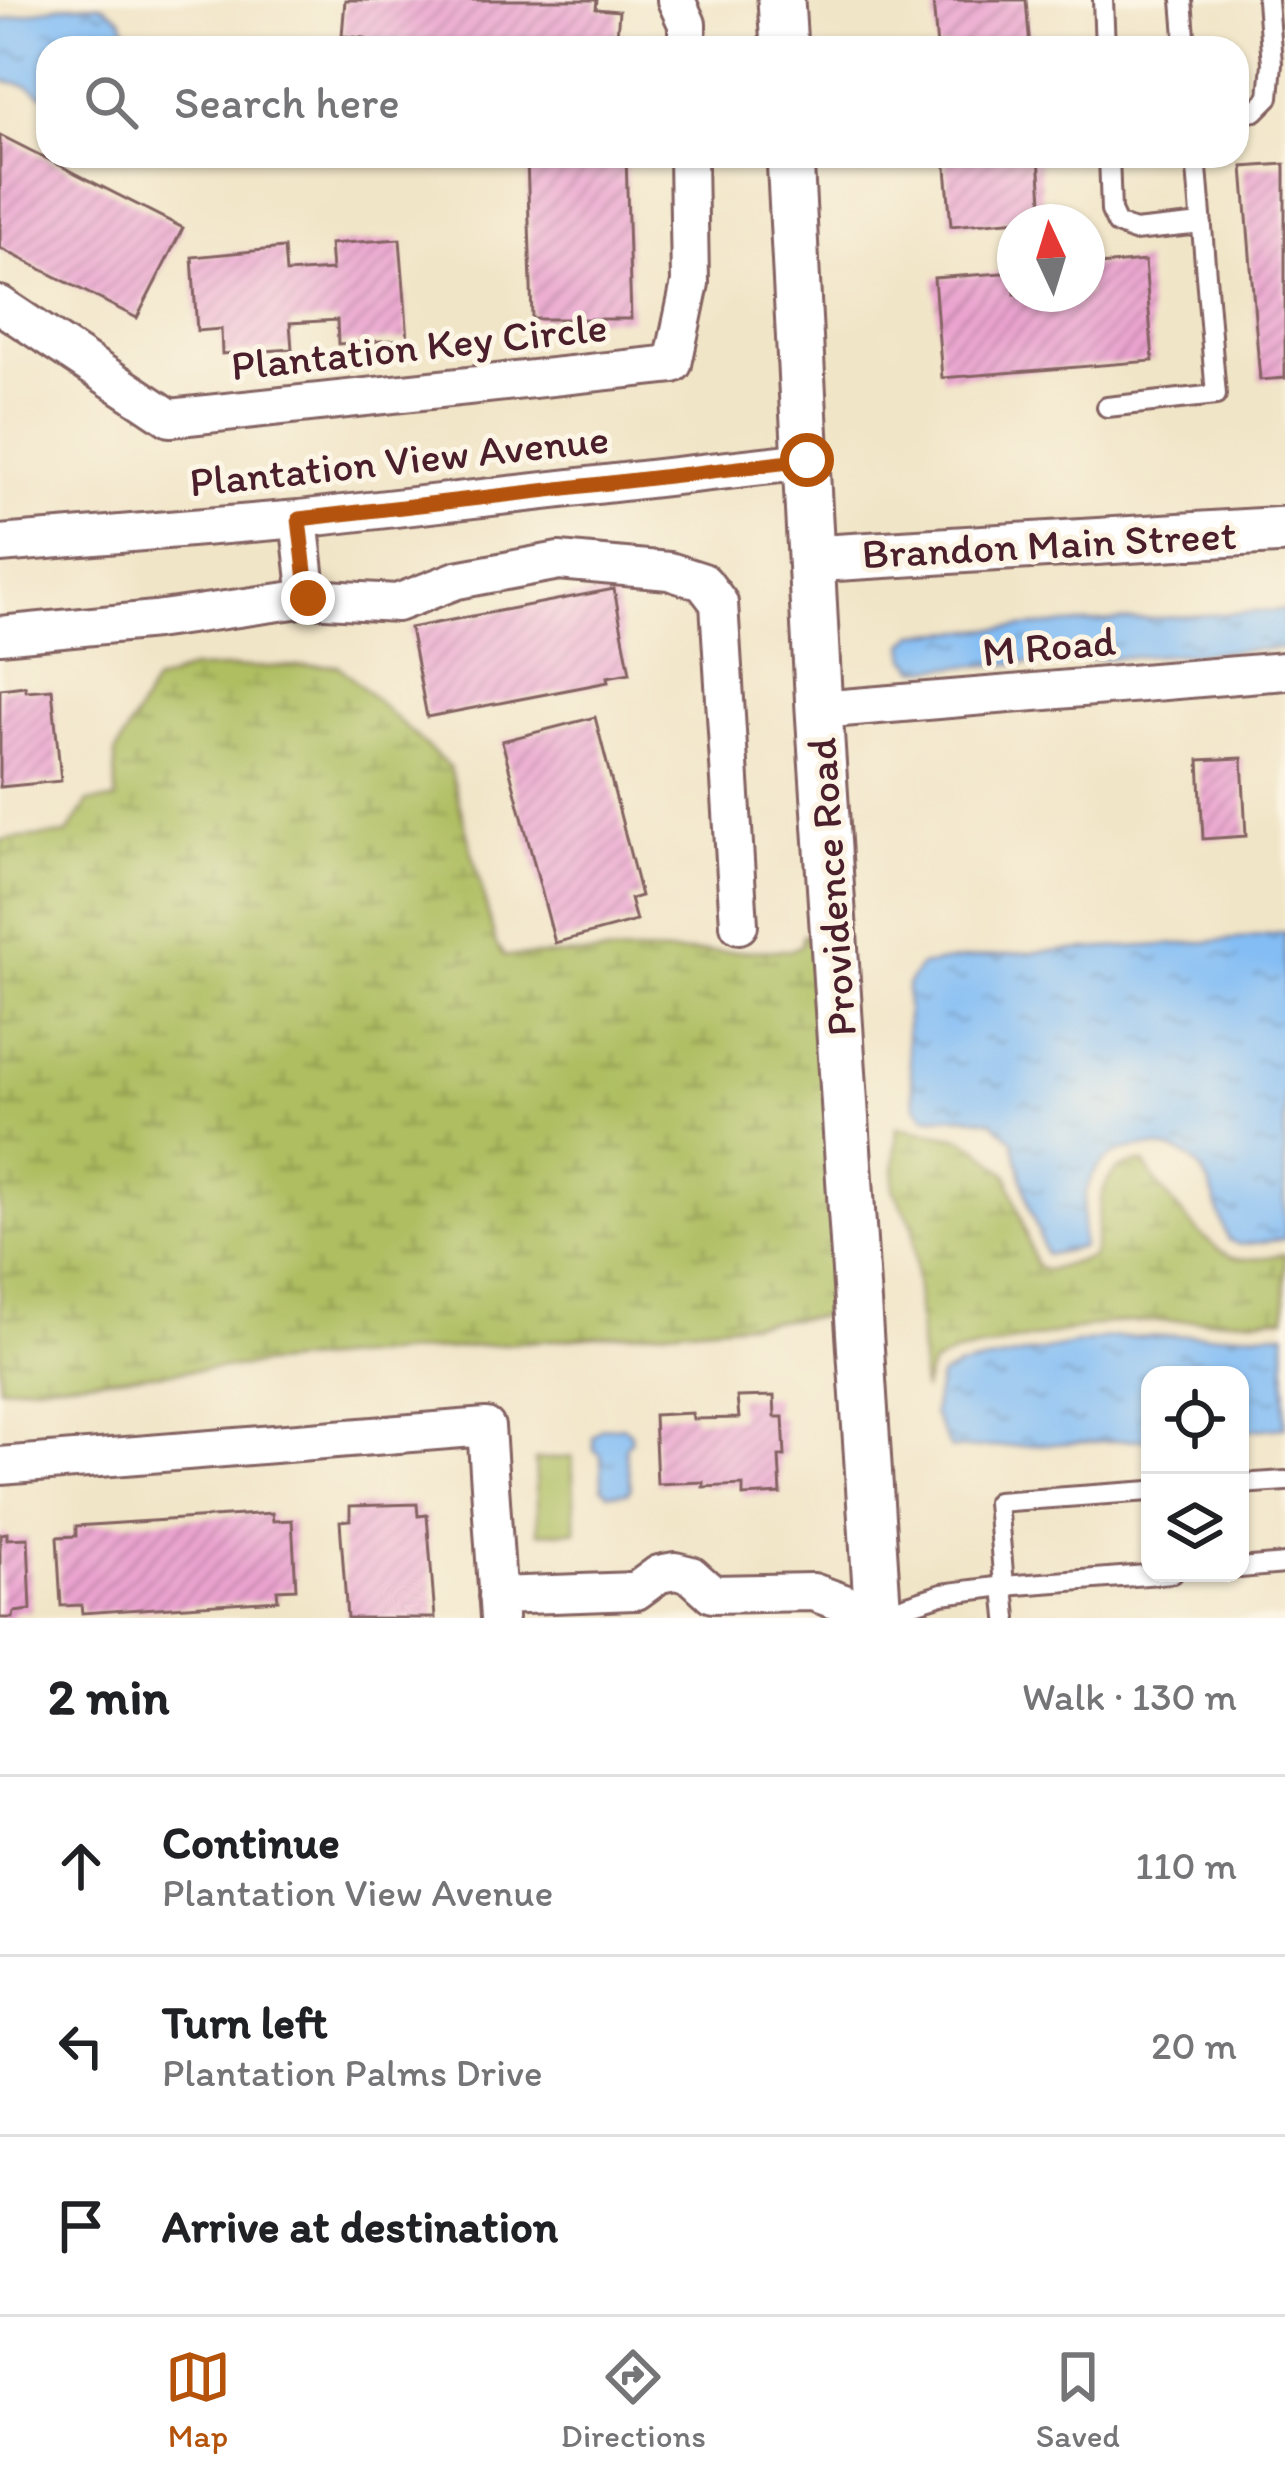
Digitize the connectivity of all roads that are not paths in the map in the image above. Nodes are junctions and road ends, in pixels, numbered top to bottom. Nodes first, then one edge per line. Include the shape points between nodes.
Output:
1 (676, 0) edge
2 (781, 0) edge
3 (1103, 0) edge
4 (1182, 0) edge
5 (1267, 0) edge
6 (687, 36) edge
7 (783, 36) edge
8 (1104, 36) edge
9 (1185, 36) edge
10 (1249, 112) edge
11 (688, 168) edge
12 (791, 168) edge
13 (1109, 168) edge
14 (1197, 168) edge
15 (1202, 224) junction
16 (0, 305) edge
17 (1107, 407) dead end
18 (807, 460) junction
19 (299, 519) junction
20 (1285, 530) edge
21 (0, 544) edge
22 (812, 559) junction
23 (308, 598) junction
24 (0, 635) edge
25 (1285, 671) edge
26 (820, 710) junction
27 (739, 925) dead end
28 (0, 1466) edge
29 (1285, 1481) edge
30 (1249, 1483) edge
31 (1141, 1492) edge
32 (1285, 1564) edge
33 (1249, 1567) edge
34 (1141, 1575) edge
35 (1004, 1586) junction
36 (632, 1604) edge
37 (715, 1606) edge
38 (498, 1607) edge
39 (876, 1617) edge
40 (1007, 1618) edge

1 - 6 street
2 - 7 street
3 - 8 lane
4 - 9 lane
5 - 10 lane via 1270,98
11 - 16 street, Plantation Key Circle via 690,284 673,364 170,418
12 - 18 street, Providence Road
13 - 15 lane via 1118,224 1133,231
14 - 15 lane
15 - 17 lane via 1216,395
18 - 19 street, Plantation View Avenue
18 - 22 street, Providence Road
19 - 21 street, Plantation View Avenue
19 - 23 street
20 - 22 street, Brandon Main Street
22 - 26 street, Providence Road
23 - 24 street
23 - 27 street via 397,603 457,580 559,561 704,582 719,604
25 - 26 street, M Road
26 - 39 street, Providence Road
28 - 38 street via 486,1427
29 - 30 lane
31 - 35 lane via 997,1502
32 - 33 lane
34 - 35 lane
35 - 39 lane via 942,1594
35 - 40 lane
36 - 37 street via 659,1574 675,1571 691,1575
36 - 38 street
37 - 39 street via 813,1592

